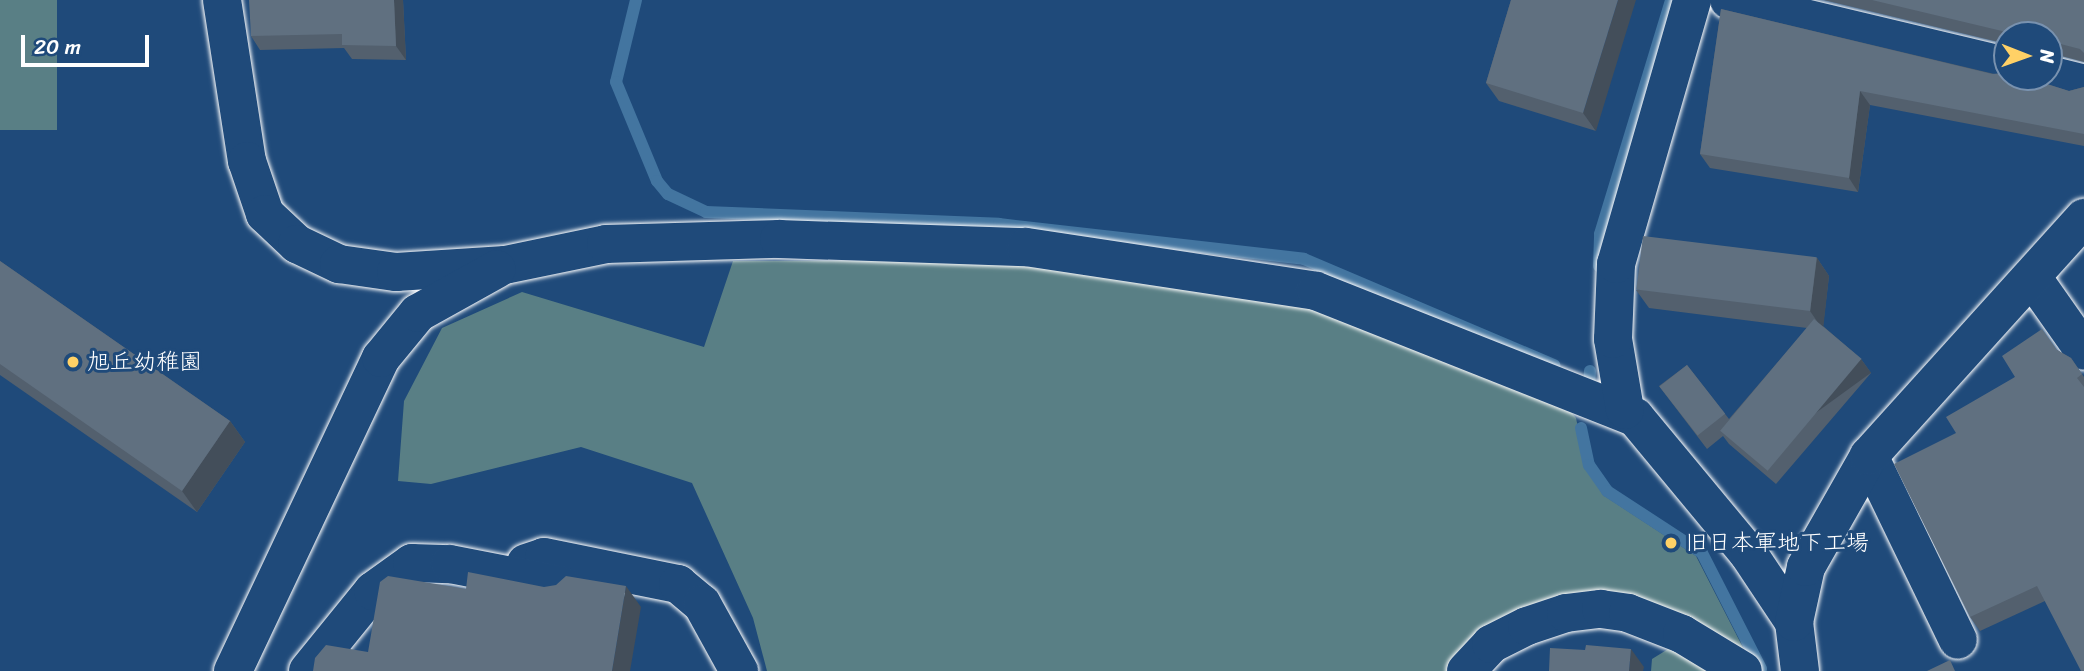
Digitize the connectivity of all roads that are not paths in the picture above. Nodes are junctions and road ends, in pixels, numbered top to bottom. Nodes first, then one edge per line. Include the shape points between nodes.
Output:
1 (222, 0) edge
2 (1692, 0) edge
3 (1729, 0) edge
4 (1993, 63) edge
5 (2063, 79) edge
6 (2084, 84) edge
7 (2084, 218) edge
8 (505, 265) junction
9 (2032, 277) junction
10 (2084, 351) edge
11 (1625, 411) junction
12 (1869, 456) junction
13 (517, 576) junction
14 (563, 586) edge
15 (1794, 622) junction
16 (1958, 640) dead end
17 (233, 671) edge
18 (308, 671) edge
19 (739, 671) edge
20 (1466, 671) edge
21 (1743, 671) edge
22 (1800, 671) edge

1 - 8 street via 247,161 265,214 297,244 339,264 396,272
2 - 11 street via 1616,264 1613,339
3 - 4 street
5 - 6 street
7 - 9 street
8 - 11 street via 606,244 779,239 1026,247 1316,290 1506,369
8 - 17 street via 418,313 381,358
9 - 10 street
9 - 12 street
11 - 15 street via 1635,416 1748,553
12 - 15 street via 1806,567
12 - 16 street
13 - 14 street
13 - 18 street via 412,563 373,591
13 - 19 street via 527,561 544,557 678,584 702,604
15 - 22 street
20 - 21 street via 1492,644 1527,626 1566,613 1601,609 1628,613 1682,634

